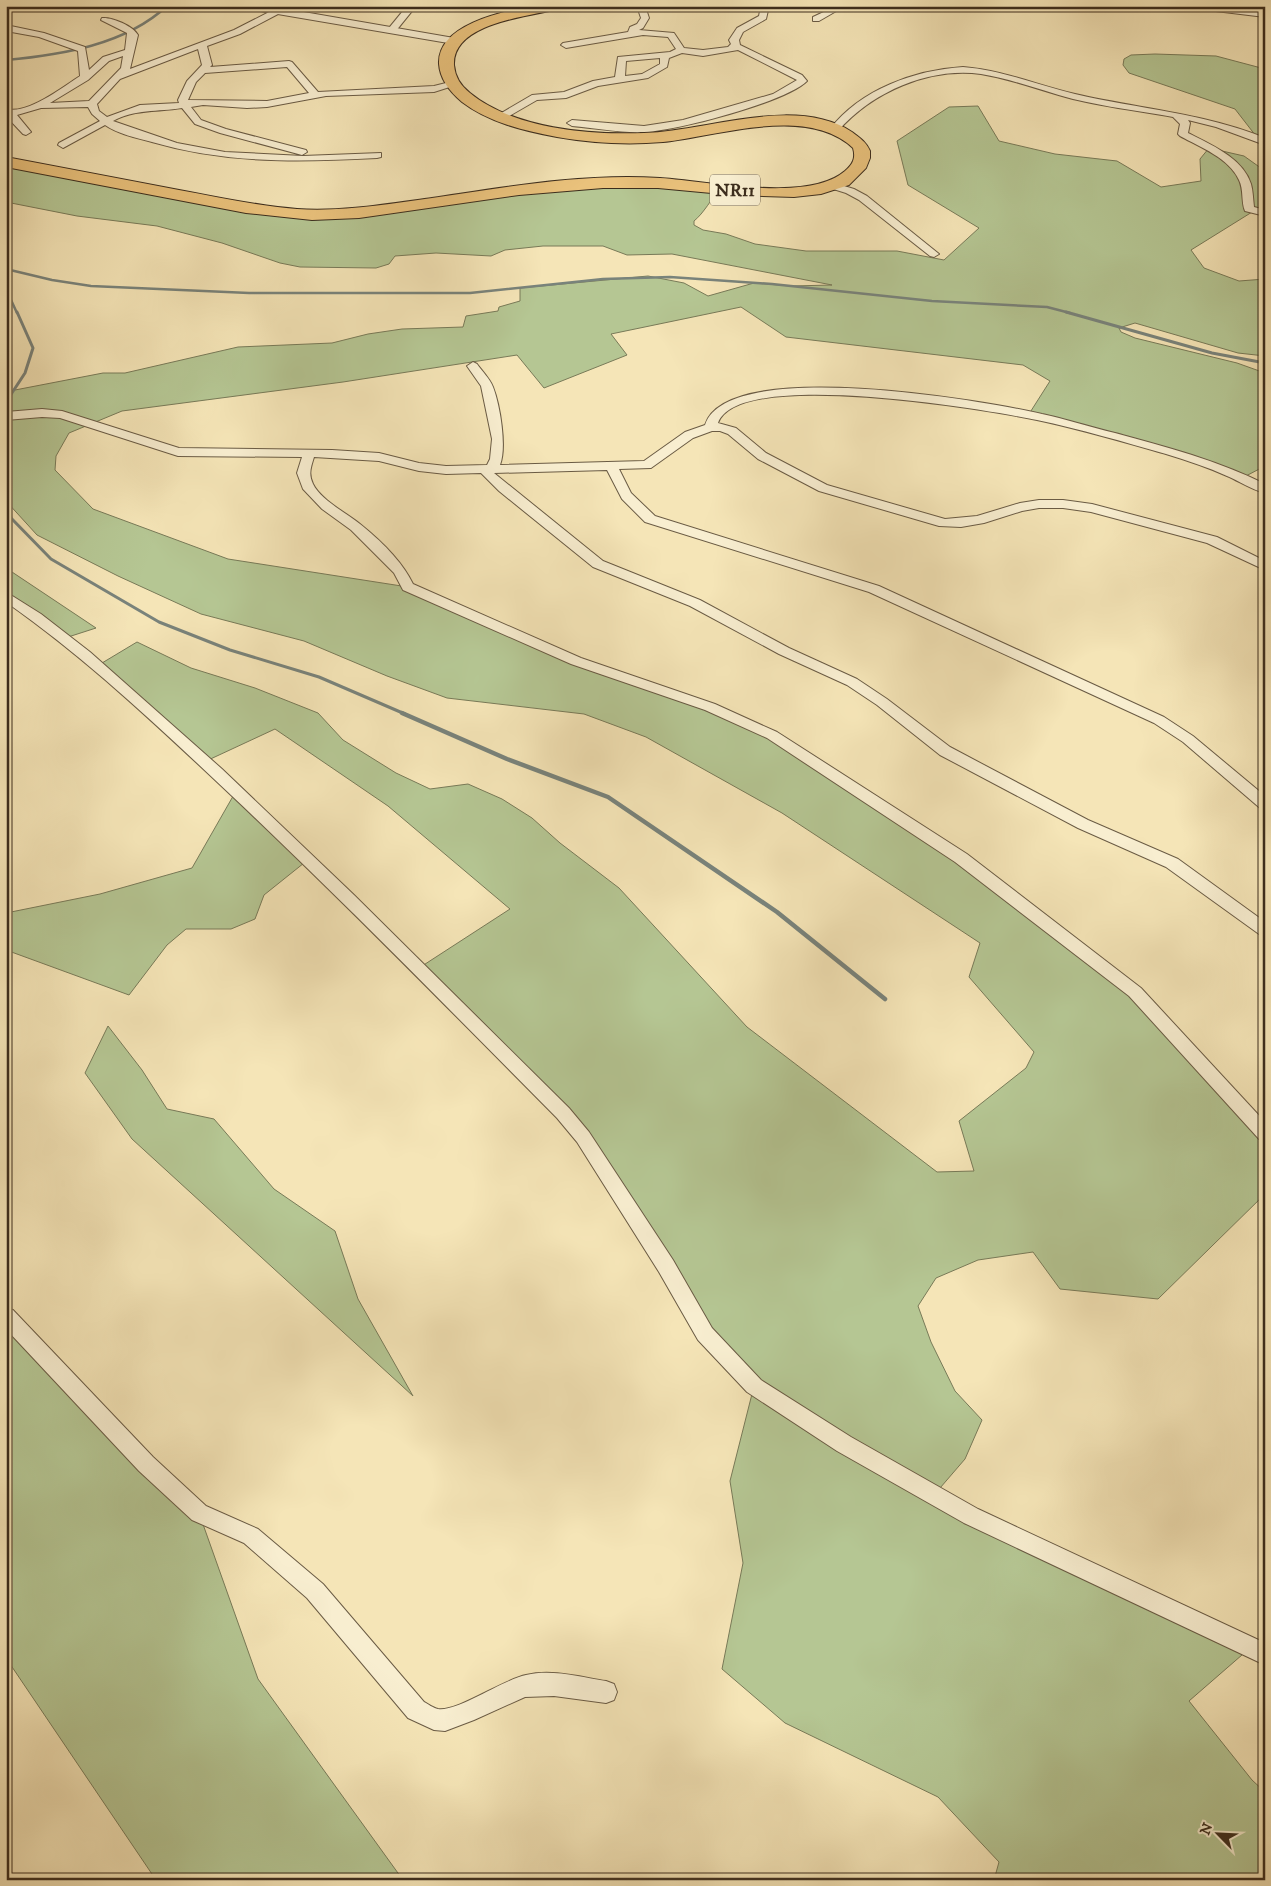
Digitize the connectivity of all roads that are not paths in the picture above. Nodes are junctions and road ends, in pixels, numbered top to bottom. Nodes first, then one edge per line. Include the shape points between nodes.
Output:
1 (248, 6) edge
2 (412, 6) edge
3 (554, 6) edge
4 (641, 6) edge
5 (668, 6) edge
6 (765, 6) edge
7 (834, 6) edge
8 (1199, 6) edge
9 (275, 12) junction
10 (1265, 14) edge
11 (816, 19) dead end
12 (105, 20) dead end
13 (6, 28) edge
14 (392, 30) junction
15 (638, 34) junction
16 (454, 41) junction
17 (566, 45) dead end
18 (202, 46) junction
19 (734, 47) junction
20 (681, 50) junction
21 (130, 51) junction
22 (668, 54) junction
23 (204, 70) junction
24 (118, 77) junction
25 (85, 78) junction
26 (620, 79) junction
27 (454, 84) junction
28 (316, 95) junction
29 (92, 104) junction
30 (185, 105) junction
31 (37, 106) junction
32 (9, 113) edge
33 (1178, 116) junction
34 (501, 117) junction
35 (104, 122) junction
36 (572, 123) dead end
37 (834, 129) junction
38 (26, 132) dead end
39 (1265, 142) edge
40 (63, 145) dead end
41 (377, 155) dead end
42 (326, 158) junction
43 (6, 162) edge
44 (831, 185) junction
45 (1265, 213) edge
46 (934, 254) dead end
47 (473, 366) dead end
48 (6, 416) edge
49 (711, 427) junction
50 (308, 454) junction
51 (612, 467) junction
52 (488, 470) junction
53 (1265, 489) edge
54 (1265, 566) edge
55 (6, 596) edge
56 (1265, 804) edge
57 (1265, 930) edge
58 (1265, 1134) edge
59 (6, 1316) edge
60 (1265, 1654) edge
61 (606, 1692) dead end

1 - 9 street
2 - 14 street
3 - 16 highway via 499,17
4 - 5 street
4 - 15 street via 645,18 632,31
6 - 19 street via 763,17 737,34
7 - 11 street via 829,14
8 - 10 street
9 - 14 street
9 - 18 street
12 - 21 street via 132,31
13 - 25 street via 41,35 82,49
14 - 16 street
15 - 17 street via 610,35
15 - 20 street via 671,35
16 - 27 highway, NR11 via 446,67
18 - 23 street via 207,65
18 - 24 street
19 - 20 street via 703,53
19 - 36 street via 802,81 776,96 684,123 644,128
20 - 22 street
21 - 24 street
21 - 25 street via 106,59
22 - 26 street via 664,65 645,76
22 - 26 street via 621,59
23 - 28 street via 289,64
23 - 30 street via 186,91
24 - 29 street
25 - 31 street
26 - 34 street via 596,83 566,95 535,97
27 - 28 street via 434,89
27 - 34 highway, NR11 via 472,102
28 - 30 street via 261,104 210,102
29 - 31 street
29 - 35 street
30 - 35 street via 132,110
30 - 42 street via 198,122 207,127
31 - 32 street
32 - 38 street
33 - 37 street via 1067,95 995,74 955,70 928,75 874,96 856,107
33 - 39 street
33 - 45 street via 1185,124 1183,134 1234,166 1245,182 1249,209
34 - 37 highway, NR11 via 556,132 591,137 664,136 770,121 803,122
35 - 40 street
35 - 42 street via 145,137 225,155 275,159
37 - 44 highway, NR11 via 861,146 863,158 851,175
41 - 42 street
43 - 44 highway, NR11 via 244,207 313,215 566,185 655,183 761,192 818,189
44 - 46 street via 863,198
47 - 52 street via 486,386 498,439 496,459
48 - 50 street via 62,415 178,452
49 - 51 street via 688,435 646,465
49 - 53 street via 717,413 725,406 764,394 844,391 920,398 1029,414 1158,448 1244,478
49 - 54 street via 732,431 762,456 823,488 922,518 961,523 1020,507 1075,505 1212,540
50 - 52 street via 379,457 446,470
50 - 58 street via 303,473 307,486 327,506 356,527 400,571 408,587 576,661 710,706 772,735 961,858 1136,992
51 - 52 street
51 - 56 street via 621,490 650,519 874,588 922,610 1159,720 1188,739
52 - 57 street via 488,475 497,483 598,564 695,603 784,651 852,682 945,751 1083,824 1172,863
55 - 60 street via 65,638 282,833 563,1113 583,1137 666,1266 705,1334 754,1386 844,1444 971,1516
59 - 61 street via 146,1464 199,1513 251,1536 315,1591 416,1710 437,1720 453,1719 492,1698 527,1685

